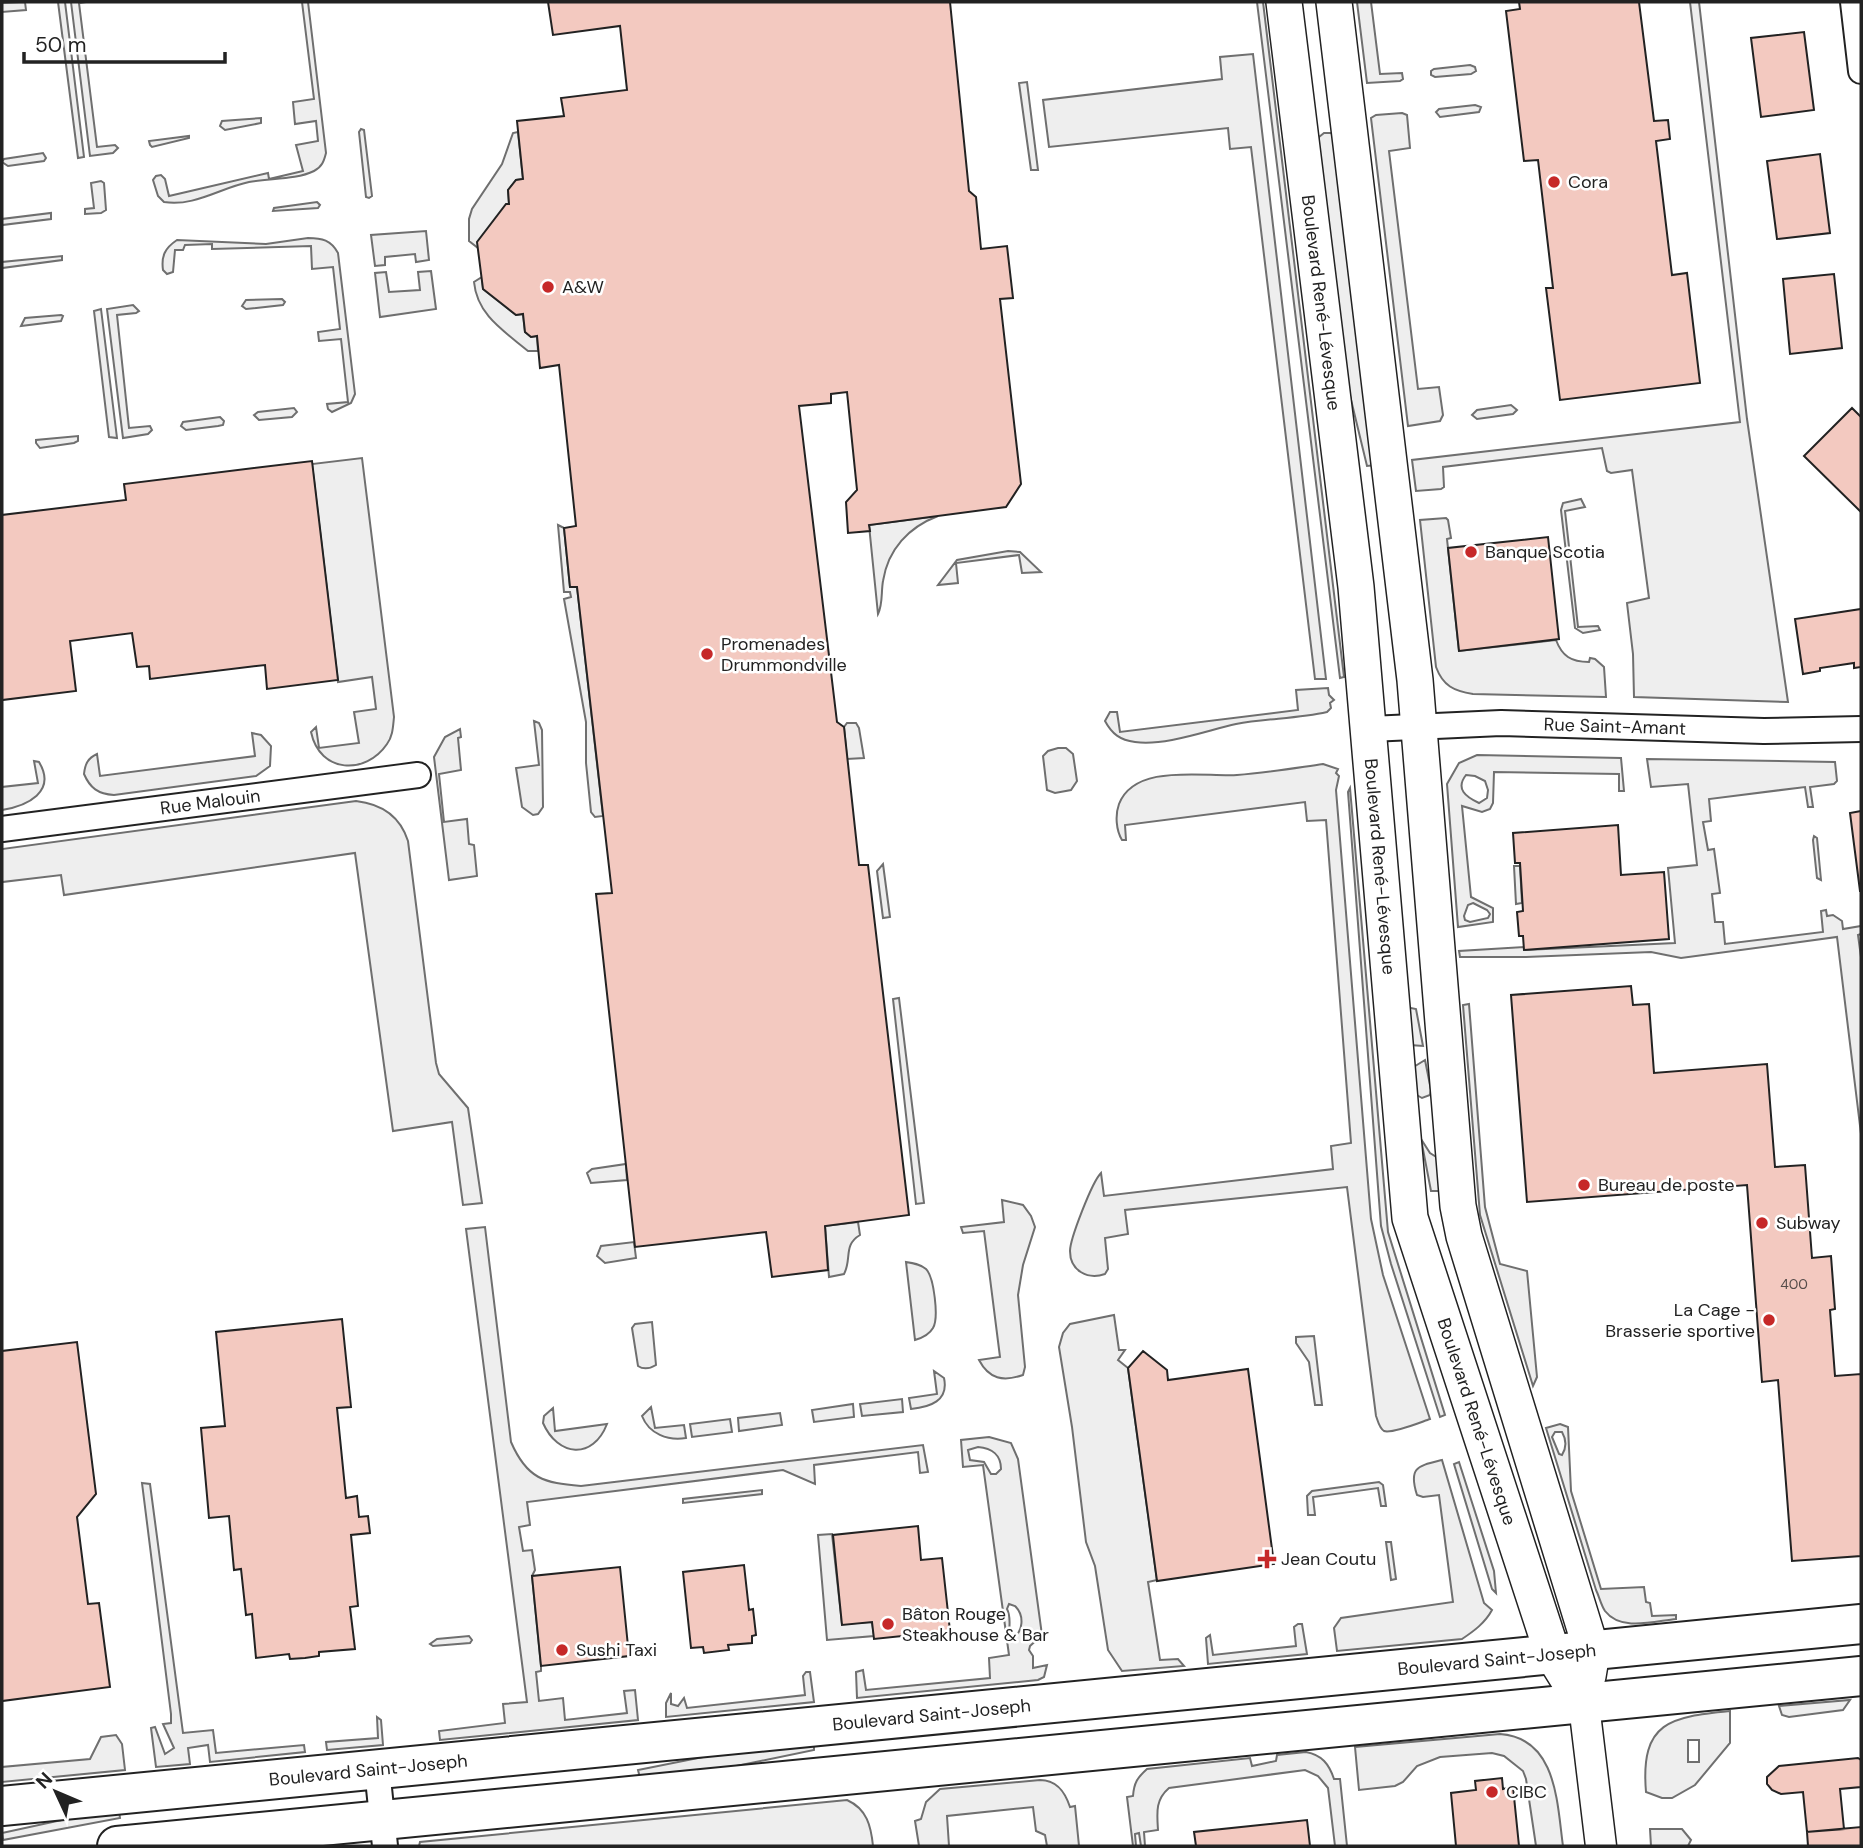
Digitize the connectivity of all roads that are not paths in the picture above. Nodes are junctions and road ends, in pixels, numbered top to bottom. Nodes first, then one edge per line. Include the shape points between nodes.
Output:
1 (1284, 2) edge
2 (1334, 2) edge
3 (1853, 2) edge
4 (1861, 71) edge
5 (1419, 726) junction
6 (1370, 729) junction
7 (1861, 729) edge
8 (418, 775) dead end
9 (2, 829) edge
10 (1861, 1624) edge
11 (1592, 1652) junction
12 (1553, 1655) junction
13 (1861, 1676) edge
14 (1584, 1704) junction
15 (377, 1769) junction
16 (2, 1805) edge
17 (384, 1833) edge
18 (117, 1846) edge
19 (1601, 1846) edge

1 - 6 main road, Boulevard René-Lévesque
2 - 5 main road, Boulevard René-Lévesque
3 - 4 street
5 - 6 street, Rue Saint-Amant
5 - 7 street, Rue Saint-Amant via 1501,723 1764,731
5 - 11 main road, Boulevard René-Lévesque via 1460,1220
6 - 12 main road, Boulevard René-Lévesque via 1410,1218
8 - 9 street, Rue Malouin
10 - 11 main road, Boulevard Saint-Joseph
11 - 12 main road, Boulevard Saint-Joseph
11 - 14 main road, Boulevard René-Lévesque
12 - 14 main road, Boulevard René-Lévesque
12 - 15 main road, Boulevard Saint-Joseph
13 - 14 main road
14 - 17 main road
14 - 19 street, Boulevard René-Lévesque
15 - 16 main road, Boulevard Saint-Joseph
15 - 17 street
17 - 18 main road

